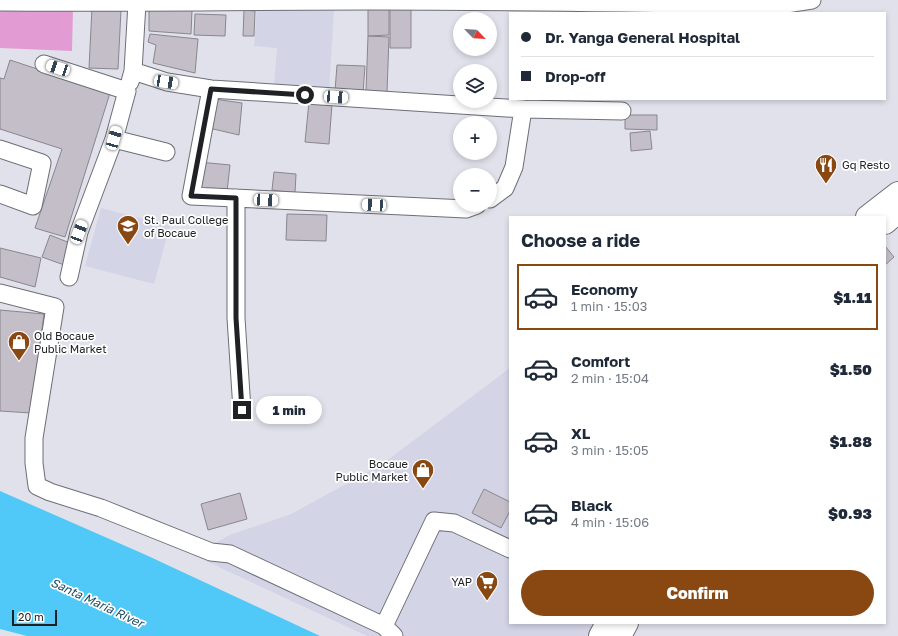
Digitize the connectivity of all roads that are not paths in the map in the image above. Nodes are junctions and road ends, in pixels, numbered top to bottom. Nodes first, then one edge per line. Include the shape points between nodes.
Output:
1 (812, 0) edge
2 (68, 1) edge
3 (0, 2) edge
4 (137, 3) junction
5 (44, 64) dead end
6 (133, 71) junction
7 (211, 89) junction
8 (127, 92) junction
9 (523, 109) junction
10 (622, 111) dead end
11 (114, 138) junction
12 (0, 149) edge
13 (166, 152) dead end
14 (898, 193) edge
15 (0, 194) edge
16 (497, 194) edge
17 (236, 198) junction
18 (453, 208) edge
19 (898, 212) edge
20 (868, 216) edge
21 (886, 222) edge
22 (69, 277) dead end
23 (0, 293) edge
24 (242, 410) dead end
25 (509, 549) edge
26 (606, 624) edge
27 (626, 624) edge
28 (389, 631) edge
29 (600, 636) edge
30 (620, 636) edge

1 - 4 street via 764,5 371,1
2 - 3 street
2 - 4 street
4 - 6 street
5 - 8 street
6 - 7 street via 166,82
6 - 8 street
7 - 9 street
7 - 17 street via 191,196
8 - 11 street
9 - 10 street
9 - 16 street via 514,166 505,188
11 - 13 street
11 - 22 street via 79,232
12 - 15 street via 42,163 33,206
14 - 20 highway
17 - 18 street
17 - 24 street via 236,318
19 - 21 highway
23 - 28 street via 55,307 34,438 37,486 101,508 211,552 230,554
25 - 28 street via 454,523 434,521
26 - 29 highway
27 - 30 highway

